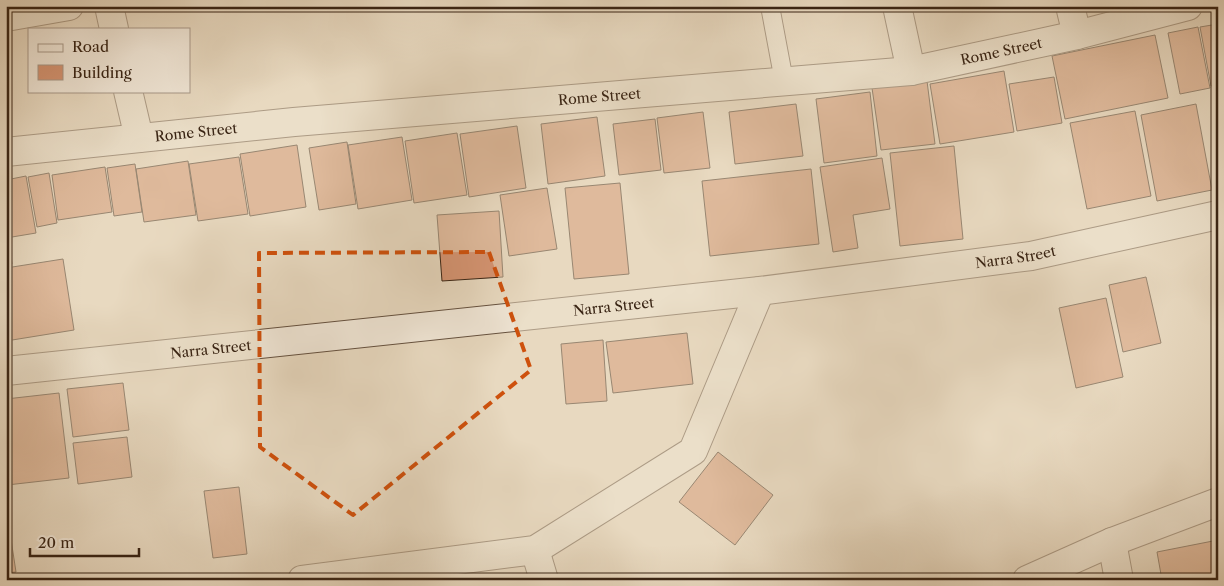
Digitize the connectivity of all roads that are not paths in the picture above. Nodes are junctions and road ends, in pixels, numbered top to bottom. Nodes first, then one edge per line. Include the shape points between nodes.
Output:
1 (69, 6) edge
2 (108, 6) edge
3 (770, 6) edge
4 (897, 6) edge
5 (1070, 6) edge
6 (1188, 6) edge
7 (6, 17) edge
8 (114, 28) edge
9 (1077, 35) junction
10 (910, 71) junction
11 (784, 80) junction
12 (128, 92) edge
13 (139, 138) junction
14 (6, 152) edge
15 (1218, 215) edge
16 (760, 292) junction
17 (6, 371) edge
18 (1218, 502) edge
19 (1112, 542) junction
20 (535, 550) junction
21 (302, 580) edge
22 (544, 580) edge
23 (1027, 580) edge
24 (1119, 580) edge

1 - 7 street
2 - 8 street
3 - 11 lane
4 - 10 street
5 - 9 street
6 - 9 street, Rome Street
9 - 10 street, Rome Street
10 - 11 street, Rome Street
11 - 13 street, Rome Street
12 - 13 street
13 - 14 street, Rome Street
15 - 16 street, Narra Street via 1031,256
16 - 17 street, Narra Street
16 - 20 street via 693,451
18 - 19 street
19 - 23 street
19 - 24 street
20 - 21 street
20 - 22 street

